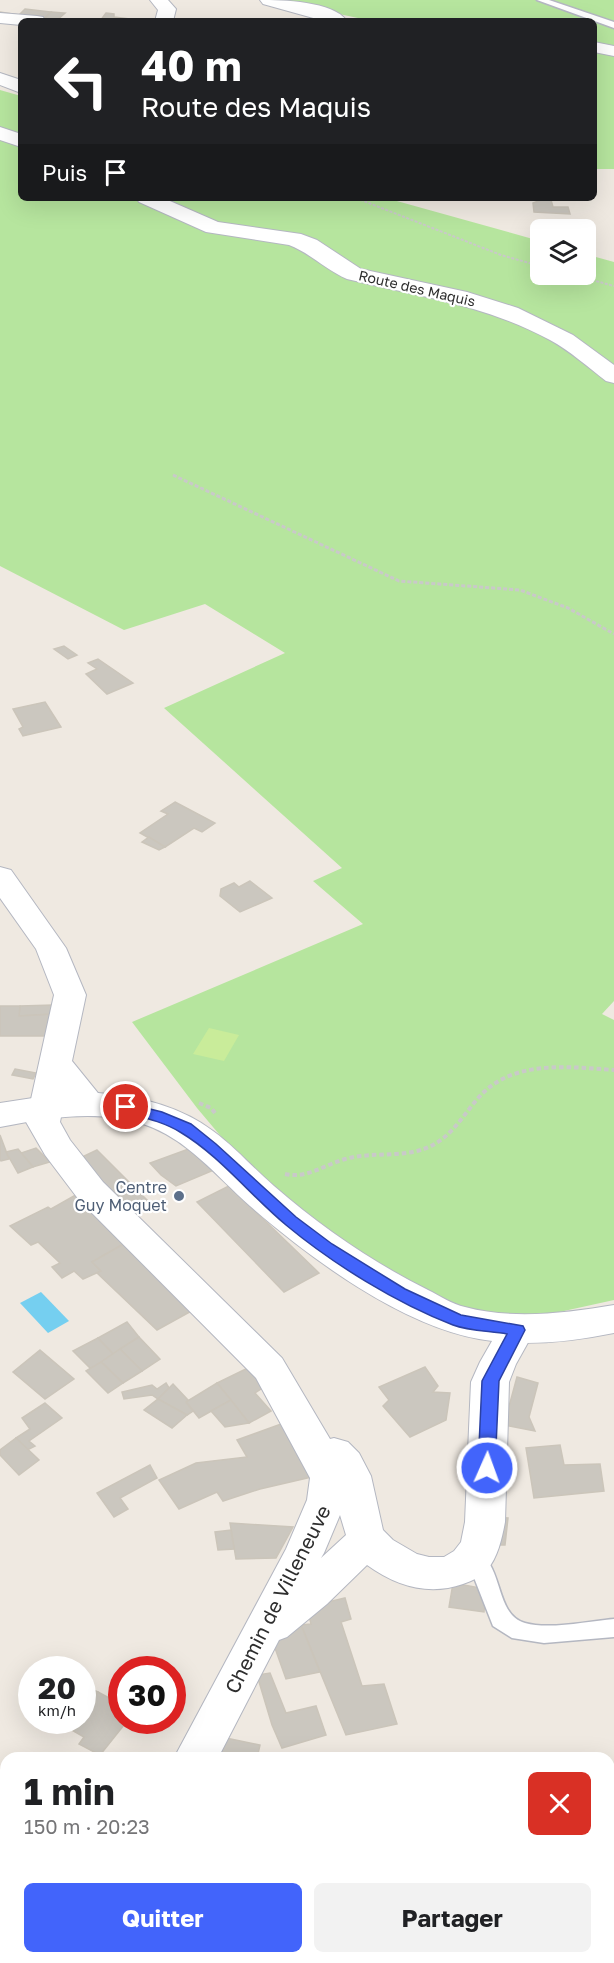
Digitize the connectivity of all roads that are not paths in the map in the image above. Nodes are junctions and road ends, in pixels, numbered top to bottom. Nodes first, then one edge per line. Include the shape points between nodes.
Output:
1 (159, 0) edge
2 (269, 0) edge
3 (541, 0) edge
4 (0, 18) edge
5 (165, 18) edge
6 (332, 18) edge
7 (594, 18) edge
8 (18, 19) edge
9 (597, 19) edge
10 (614, 25) edge
11 (597, 48) edge
12 (614, 51) edge
13 (0, 79) edge
14 (18, 86) edge
15 (0, 133) edge
16 (18, 140) edge
17 (153, 201) edge
18 (614, 376) edge
19 (0, 876) edge
20 (56, 1063) junction
21 (89, 1103) junction
22 (45, 1106) junction
23 (0, 1115) edge
24 (614, 1319) edge
25 (517, 1330) junction
26 (321, 1458) junction
27 (367, 1540) junction
28 (473, 1559) junction
29 (614, 1628) edge
30 (262, 1633) junction
31 (199, 1752) edge

1 - 5 street via 167,9
2 - 6 street
3 - 7 lane
4 - 8 street
9 - 10 lane
11 - 12 street
13 - 14 street
15 - 16 street
17 - 18 street, Route des Maquis via 213,228 293,239 355,274 480,302 558,335
19 - 20 street via 51,948 70,994
20 - 21 street
20 - 22 street
21 - 22 street
21 - 25 street via 126,1107 186,1128 291,1221 400,1293 458,1321
22 - 23 street
22 - 26 street, Chemin de Villeneuve via 43,1122 91,1191 269,1368
24 - 25 street
25 - 28 street via 490,1381 485,1512 481,1544
26 - 27 street via 334,1453 345,1460 357,1489 361,1526
26 - 30 street, Chemin de Villeneuve via 330,1478 327,1500
27 - 28 street via 378,1552 416,1572 439,1575
27 - 30 street via 313,1592
28 - 29 lane via 482,1571 501,1620 520,1632 544,1634
30 - 31 street, Chemin de Villeneuve

